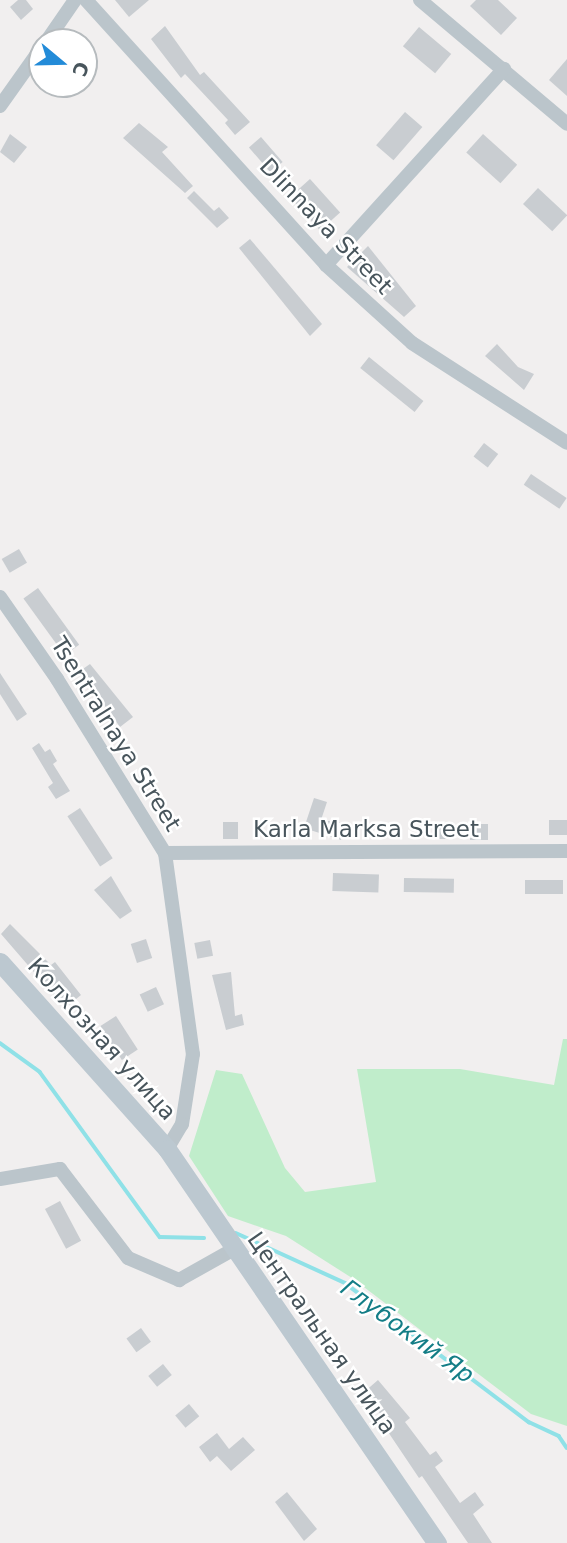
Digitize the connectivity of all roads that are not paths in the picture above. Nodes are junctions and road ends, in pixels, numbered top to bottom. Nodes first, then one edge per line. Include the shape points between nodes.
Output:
1 (75, 0) edge
2 (86, 0) edge
3 (420, 0) edge
4 (56, 28) edge
5 (28, 67) edge
6 (504, 69) junction
7 (0, 106) edge
8 (567, 124) edge
9 (326, 265) junction
10 (567, 443) edge
11 (0, 597) edge
12 (567, 851) edge
13 (164, 853) junction
14 (0, 962) edge
15 (167, 1149) junction
16 (0, 1179) edge
17 (234, 1249) junction
18 (437, 1543) edge

1 - 4 street
2 - 9 street, Dlinnaya Street
3 - 6 street
5 - 7 street
6 - 8 street
6 - 9 street
9 - 10 street, Dlinnaya Street via 412,343
11 - 13 street, Tsentralnaya Street via 57,679
12 - 13 street, Karla Marksa Street
13 - 15 street, Tsentralnaya Street via 192,1055 182,1124
14 - 15 street, Колхозная улица
15 - 17 street, Центральная улица
16 - 17 street via 60,1169 128,1258 179,1280
17 - 18 street, Центральная улица

